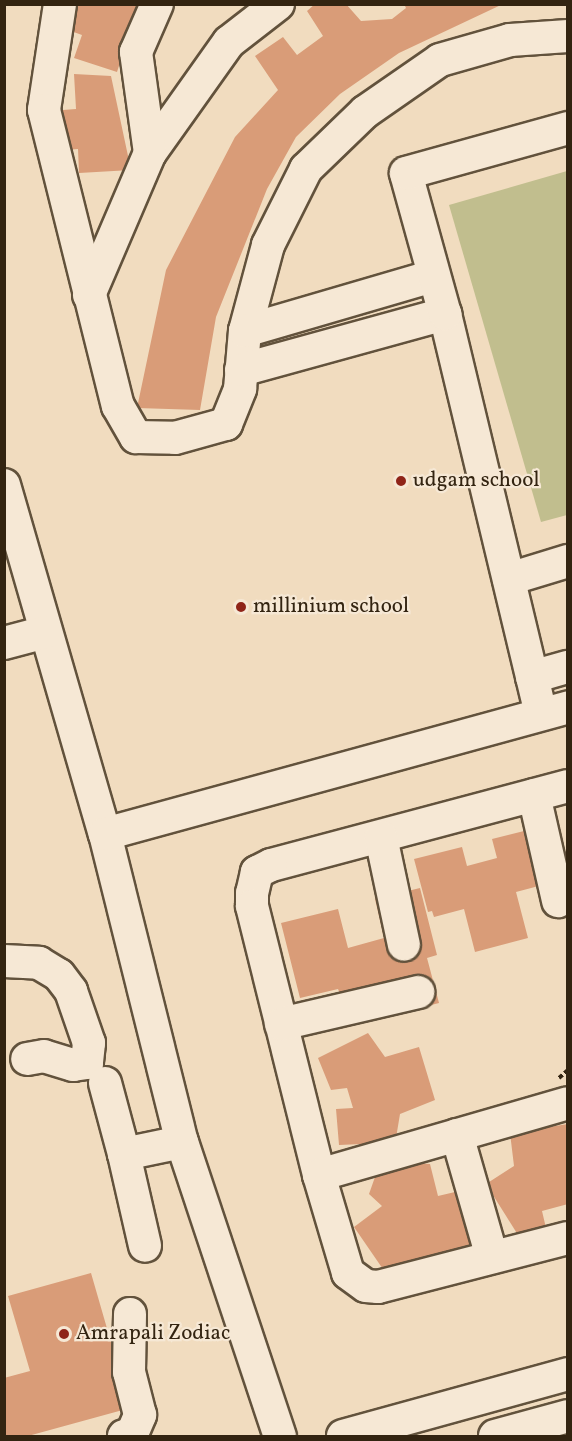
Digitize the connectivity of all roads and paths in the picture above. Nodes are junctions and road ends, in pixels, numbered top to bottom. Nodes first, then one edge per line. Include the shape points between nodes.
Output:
1 (60, 4) edge
2 (157, 4) edge
3 (278, 4) edge
4 (567, 36) edge
5 (567, 128) edge
6 (150, 153) junction
7 (433, 276) junction
8 (90, 295) junction
9 (445, 314) junction
10 (244, 331) junction
11 (241, 370) junction
12 (4, 484) edge
13 (567, 561) edge
14 (509, 579) junction
15 (46, 632) junction
16 (4, 643) edge
17 (567, 667) edge
18 (532, 677) junction
19 (554, 710) edge
20 (567, 786) edge
21 (534, 795) junction
22 (105, 834) junction
23 (381, 837) junction
24 (558, 901) dead end
25 (404, 945) dead end
26 (4, 961) edge
27 (418, 992) dead end
28 (281, 1024) junction
29 (27, 1059) dead end
30 (567, 1070) edge
31 (105, 1083) dead end
32 (562, 1091) edge
33 (457, 1135) junction
34 (182, 1142) junction
35 (124, 1154) junction
36 (320, 1175) junction
37 (567, 1238) edge
38 (145, 1246) dead end
39 (492, 1257) junction
40 (130, 1314) dead end
41 (567, 1374) edge
42 (567, 1416) edge
43 (124, 1437) edge
44 (280, 1437) edge
45 (343, 1437) edge
46 (495, 1437) edge

1 - 8 street via 44,110
2 - 6 street via 136,52
3 - 6 street via 229,42
4 - 10 street via 510,40 441,60 365,111 306,169 268,246
5 - 7 street via 406,173
6 - 8 street
7 - 9 street
7 - 10 street
8 - 11 street via 118,406 136,437 175,438 226,424 240,389
9 - 11 street
9 - 14 street
10 - 11 street
12 - 15 street
13 - 14 street
14 - 18 street
15 - 16 street
15 - 22 street
17 - 18 street
18 - 19 street
19 - 22 street
20 - 21 street
21 - 23 street
21 - 24 street
22 - 34 street
23 - 25 street
23 - 28 street via 257,872 252,906
26 - 29 street via 39,963 59,975 71,991 90,1043 87,1063 73,1065 44,1056
27 - 28 street
28 - 36 street
30 - 32 path
31 - 35 street
32 - 33 street
33 - 36 street
33 - 39 street
34 - 35 street
34 - 44 street
35 - 38 street
36 - 39 street via 343,1264 366,1286 378,1287
37 - 39 street
40 - 43 street via 129,1372 140,1415 132,1434
41 - 45 street
42 - 46 street

